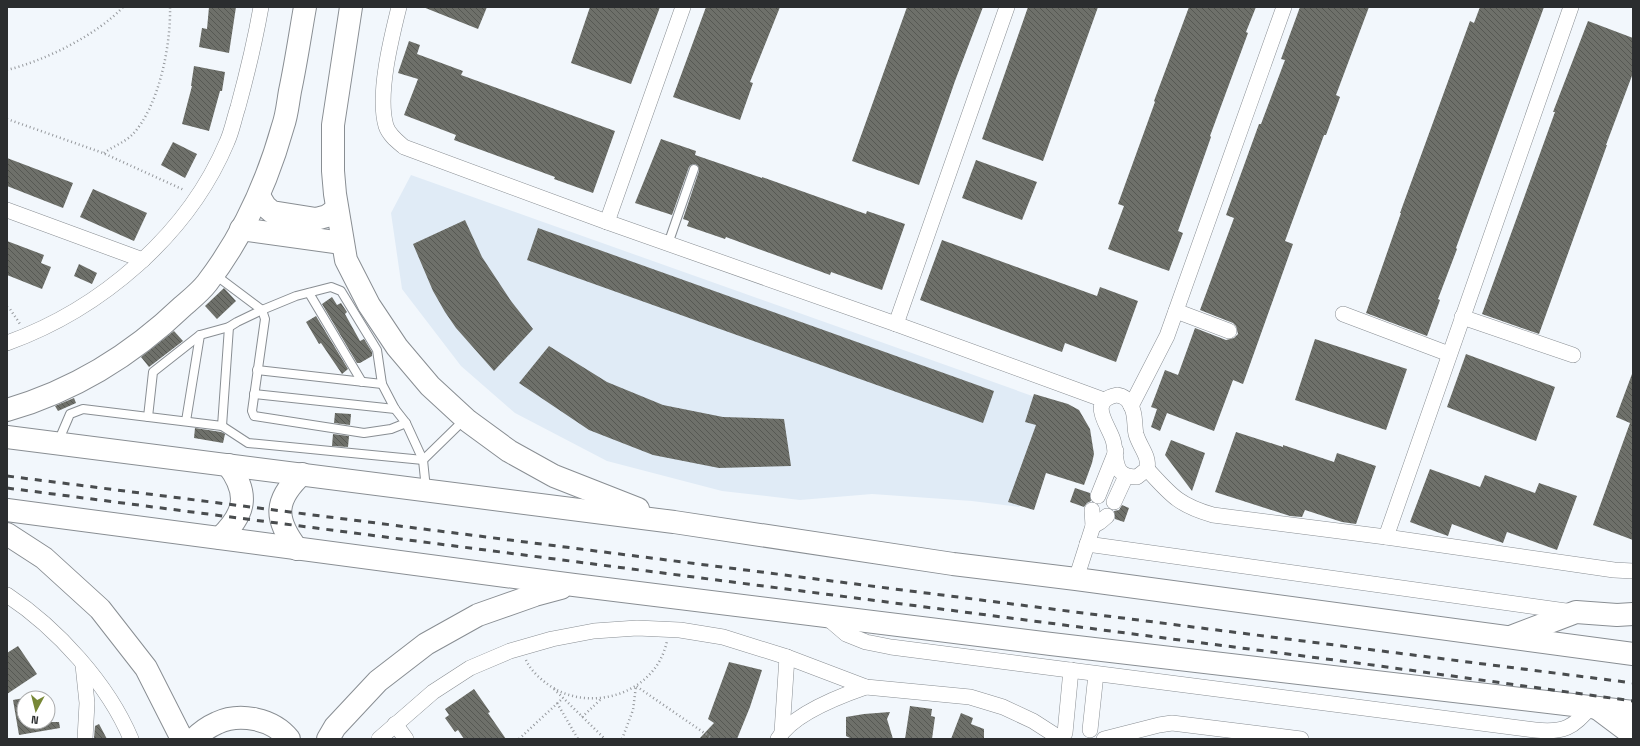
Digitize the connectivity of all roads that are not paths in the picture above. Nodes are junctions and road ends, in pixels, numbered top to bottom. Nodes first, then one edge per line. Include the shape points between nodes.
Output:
1 (261, 7) edge
2 (305, 7) edge
3 (351, 7) edge
4 (399, 7) edge
5 (683, 7) edge
6 (1007, 7) edge
7 (1284, 7) edge
8 (1571, 7) edge
9 (694, 170) dead end
10 (259, 196) junction
11 (337, 209) junction
12 (7, 210) edge
13 (607, 222) junction
14 (241, 229) junction
15 (342, 243) junction
16 (668, 244) junction
17 (143, 260) junction
18 (213, 273) junction
19 (309, 293) junction
20 (262, 310) junction
21 (1176, 311) junction
22 (1344, 314) dead end
23 (1462, 317) junction
24 (896, 324) junction
25 (229, 327) junction
26 (1229, 330) dead end
27 (200, 335) junction
28 (7, 343) edge
29 (1449, 354) junction
30 (1573, 355) dead end
31 (257, 370) junction
32 (362, 382) junction
33 (382, 384) junction
34 (254, 394) junction
35 (1104, 400) junction
36 (1132, 406) junction
37 (395, 409) junction
38 (7, 410) edge
39 (148, 417) junction
40 (465, 418) junction
41 (186, 421) junction
42 (406, 423) junction
43 (222, 426) junction
44 (7, 436) edge
45 (57, 443) junction
46 (1116, 451) junction
47 (423, 460) junction
48 (228, 465) junction
49 (1147, 470) junction
50 (302, 474) junction
51 (1126, 476) junction
52 (426, 490) junction
53 (1098, 496) dead end
54 (1114, 502) dead end
55 (7, 510) edge
56 (1092, 510) dead end
57 (1107, 516) dead end
58 (674, 522) junction
59 (1093, 526) junction
60 (7, 534) edge
61 (1386, 537) junction
62 (220, 538) junction
63 (1087, 544) junction
64 (297, 549) junction
65 (1633, 571) edge
66 (1076, 579) junction
67 (574, 585) junction
68 (7, 595) edge
69 (1576, 612) junction
70 (1633, 614) edge
71 (824, 616) junction
72 (1511, 637) junction
73 (1633, 654) edge
74 (787, 657) junction
75 (83, 665) junction
76 (1072, 670) junction
77 (1096, 674) junction
78 (866, 687) junction
79 (109, 697) junction
80 (87, 703) junction
81 (1594, 707) junction
82 (1633, 712) edge
83 (395, 724) junction
84 (1093, 735) edge
85 (1633, 735) edge
86 (780, 736) edge
87 (1063, 737) edge
88 (85, 739) edge
89 (130, 739) edge
90 (182, 739) edge
91 (194, 739) edge
92 (289, 739) edge
93 (328, 739) edge
94 (379, 739) edge
95 (406, 739) edge
96 (1104, 739) edge
97 (1301, 739) edge

1 - 17 street via 245,81 228,142 203,190 175,226
2 - 10 main road via 284,125
3 - 11 main road via 333,125 333,171
4 - 13 street via 384,96 386,128 393,138 404,147
5 - 13 street
6 - 24 street
7 - 21 street
8 - 23 street
9 - 16 lane
10 - 11 main road via 272,212 316,219 328,216
10 - 14 main road
11 - 15 main road
12 - 17 street
13 - 16 street
14 - 15 main road
14 - 18 main road
15 - 40 main road via 346,260 369,305 397,347 430,386
16 - 24 street
17 - 28 street via 88,303 58,321
18 - 20 lane
18 - 38 main road via 206,284 140,344 103,368 63,389
19 - 20 lane
19 - 32 lane
19 - 33 lane via 331,286 340,291 378,350
20 - 25 lane
20 - 31 lane via 265,319
21 - 26 street
21 - 36 street via 1167,336
22 - 29 street
23 - 29 street
23 - 30 street
24 - 35 street
25 - 27 lane
25 - 43 lane
27 - 39 lane via 154,372
27 - 41 lane
29 - 61 street
31 - 32 lane
31 - 34 lane
32 - 33 lane
33 - 37 lane
34 - 37 lane
34 - 42 lane via 254,416 364,433 391,429
35 - 36 street via 1111,396 1122,396
35 - 46 street via 1102,416
36 - 49 street via 1136,434 1148,460
37 - 42 lane
39 - 41 lane
39 - 45 lane via 83,409 70,414
40 - 47 lane
40 - 58 main road via 509,451 554,476
41 - 43 lane
42 - 47 lane
43 - 47 lane via 248,443
44 - 45 main road
45 - 48 main road
46 - 51 street via 1120,470
46 - 53 street
47 - 52 lane
48 - 50 main road
48 - 62 main road via 242,488 242,500 236,521
49 - 51 street via 1137,477
49 - 61 street via 1174,498 1196,510 1213,515
50 - 52 main road
50 - 64 main road via 289,486 281,506 285,530
51 - 54 street
52 - 58 main road
55 - 62 main road
56 - 59 street
57 - 59 street
58 - 66 main road via 953,564
59 - 63 street
60 - 90 main road via 44,558 100,609 146,668
61 - 65 street
62 - 64 main road
63 - 66 street
63 - 69 street
64 - 67 main road
66 - 72 main road
67 - 71 main road
67 - 93 main road via 535,595 478,615 426,644 378,681 335,727
68 - 75 street via 54,633
69 - 70 main road
69 - 72 main road
71 - 76 street via 846,634 866,642
71 - 81 main road
72 - 73 main road
74 - 78 street
74 - 83 street via 723,638 670,629 594,631 520,648 463,672 433,692
74 - 86 street
75 - 79 street
75 - 80 street
76 - 77 street
76 - 87 street
77 - 81 street via 1550,732 1567,728 1581,720
77 - 84 street
78 - 86 street via 835,697 807,713
78 - 87 street via 970,697 1003,707
79 - 80 street
79 - 89 street via 122,718
80 - 88 street
81 - 82 main road
81 - 85 main road
83 - 94 street
83 - 95 street
84 - 87 street via 1077,726
91 - 92 main road via 218,722 248,718 275,727
96 - 97 street via 1172,723

